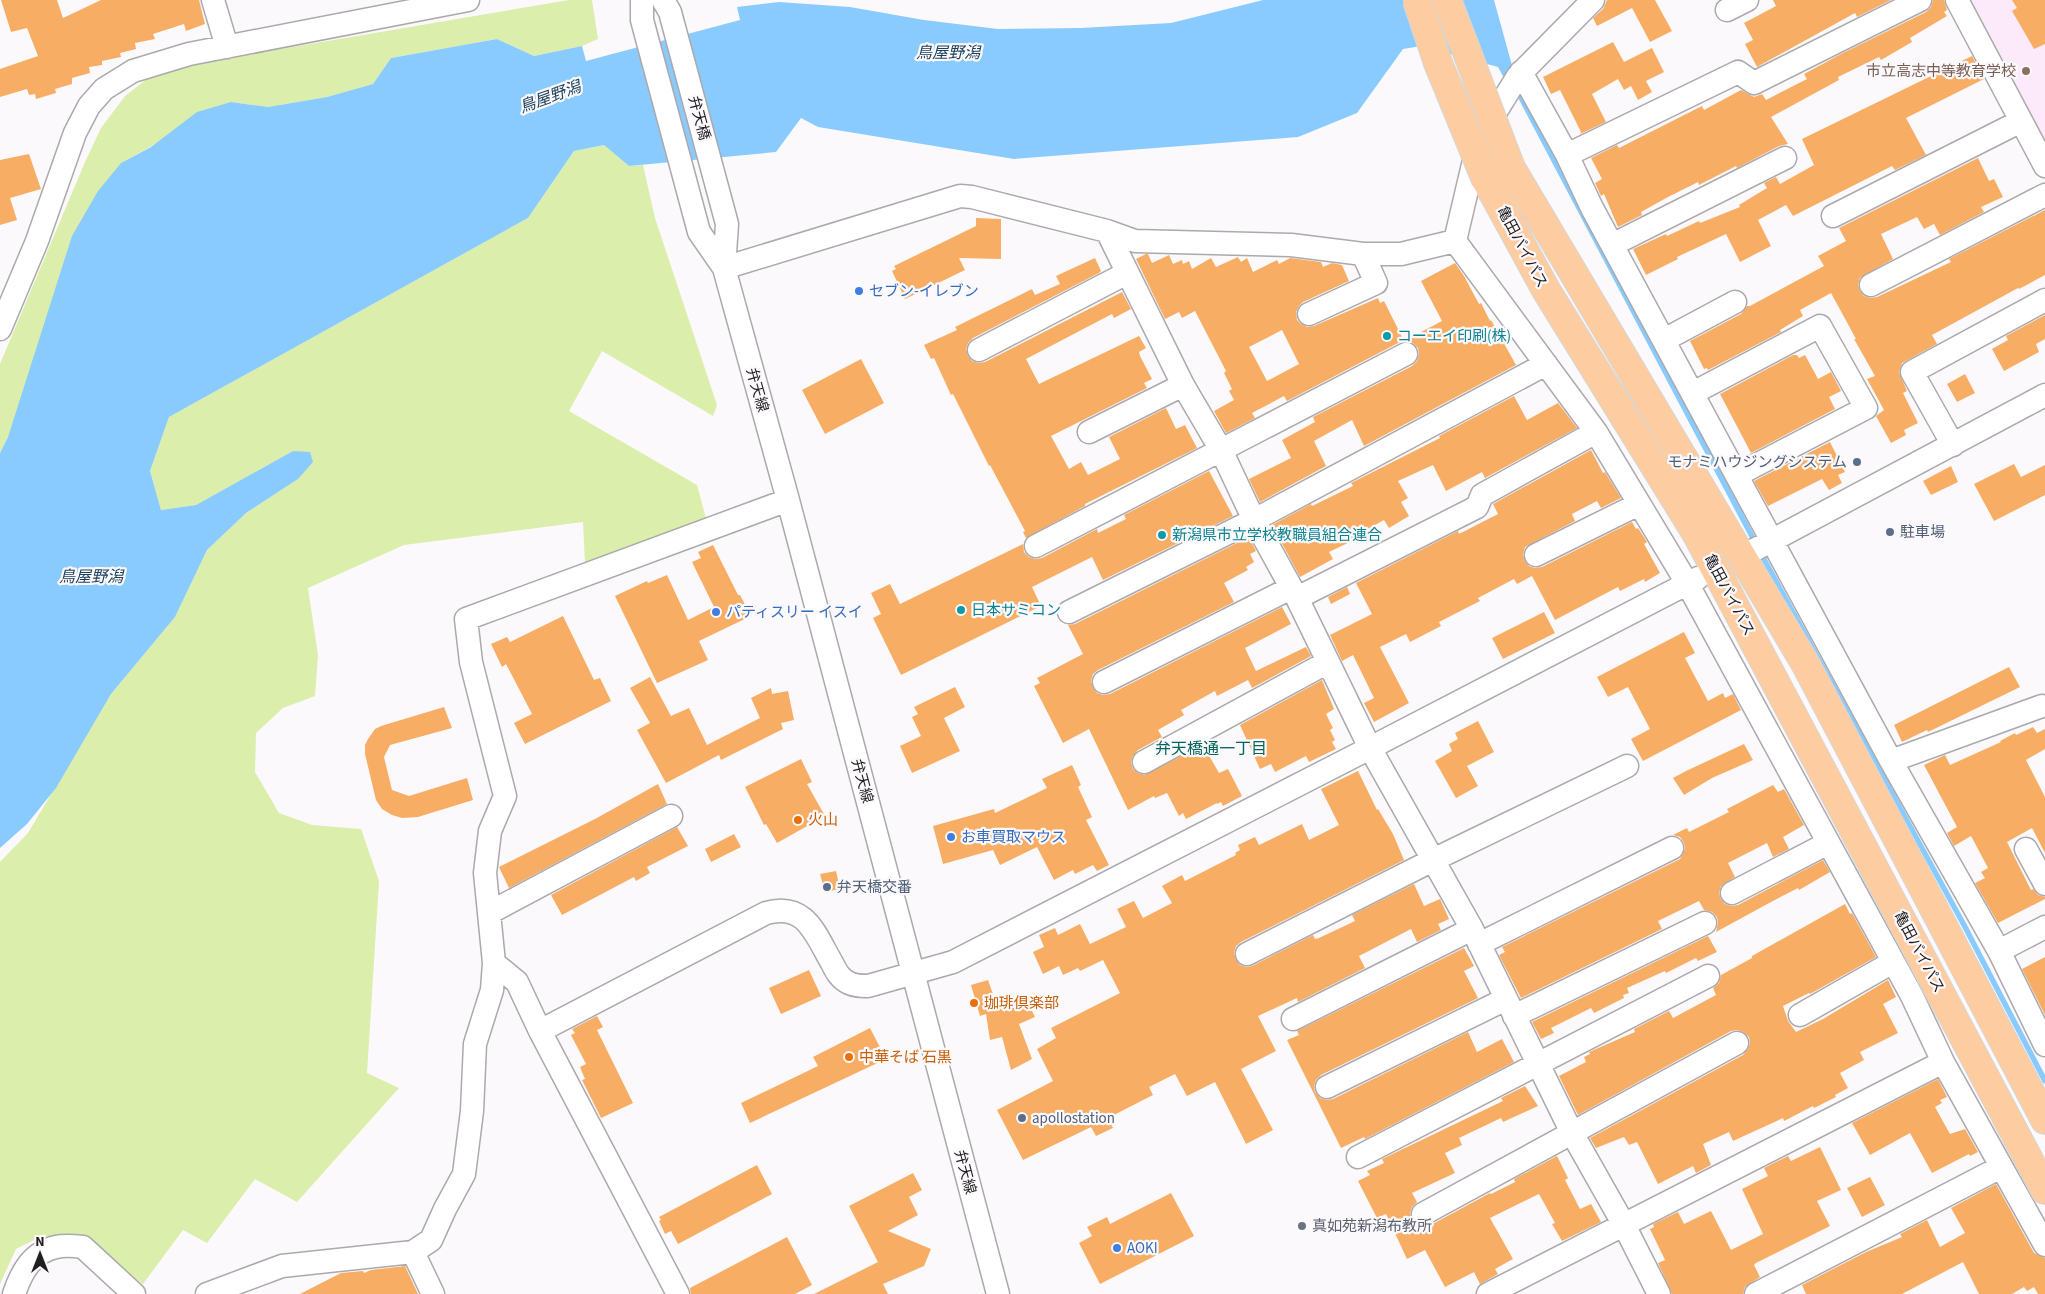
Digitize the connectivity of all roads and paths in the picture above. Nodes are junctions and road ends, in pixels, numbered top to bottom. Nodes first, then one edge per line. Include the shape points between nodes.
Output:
1 (213, 0) edge
2 (468, 0) edge
3 (1417, 0) edge
4 (1447, 0) edge
5 (1593, 0) edge
6 (1747, 0) edge
7 (1920, 0) edge
8 (1957, 0) edge
9 (667, 6) edge
10 (642, 10) edge
11 (1726, 10) dead end
12 (227, 47) junction
13 (1515, 80) junction
14 (2021, 121) junction
15 (1567, 155) junction
16 (1785, 158) dead end
17 (2045, 166) edge
18 (2045, 196) edge
19 (1833, 216) dead end
20 (1107, 231) junction
21 (1455, 241) junction
22 (1612, 245) junction
23 (1363, 254) junction
24 (724, 268) junction
25 (1127, 274) junction
26 (1870, 285) dead end
27 (2045, 300) edge
28 (1735, 302) dead end
29 (1309, 314) dead end
30 (0, 329) edge
31 (1664, 340) junction
32 (980, 350) dead end
33 (1406, 354) dead end
34 (1546, 364) junction
35 (1183, 385) junction
36 (1692, 393) junction
37 (2045, 395) edge
38 (1097, 432) dead end
39 (1596, 432) junction
40 (1953, 445) junction
41 (1221, 450) junction
42 (1737, 475) junction
43 (788, 500) junction
44 (1639, 504) junction
45 (1254, 520) junction
46 (1764, 545) junction
47 (1036, 546) dead end
48 (1536, 555) dead end
49 (1693, 580) junction
50 (1294, 593) junction
51 (1069, 612) dead end
52 (1328, 662) junction
53 (1104, 682) dead end
54 (2042, 706) dead end
55 (1370, 748) junction
56 (1891, 761) junction
57 (1144, 762) dead end
58 (1628, 766) dead end
59 (671, 816) dead end
60 (1828, 843) junction
61 (1672, 848) dead end
62 (2026, 850) dead end
63 (1433, 860) junction
64 (2045, 884) edge
65 (1732, 893) dead end
66 (489, 913) junction
67 (1705, 923) dead end
68 (2045, 927) edge
69 (1476, 937) junction
70 (1999, 950) junction
71 (1247, 954) dead end
72 (494, 962) junction
73 (1893, 962) junction
74 (913, 972) junction
75 (1708, 976) dead end
76 (1510, 1007) junction
77 (1800, 1015) dead end
78 (1293, 1019) dead end
79 (540, 1031) junction
80 (1738, 1043) dead end
81 (2045, 1045) edge
82 (1943, 1062) junction
83 (1539, 1065) junction
84 (1327, 1087) dead end
85 (2045, 1120) edge
86 (1572, 1134) junction
87 (1358, 1157) dead end
88 (2001, 1167) junction
89 (2045, 1190) edge
90 (1423, 1214) dead end
91 (1624, 1225) junction
92 (2045, 1245) edge
93 (413, 1252) junction
94 (14, 1294) edge
95 (134, 1294) edge
96 (207, 1294) edge
97 (433, 1294) edge
98 (678, 1294) edge
99 (998, 1294) edge
100 (1488, 1294) edge
101 (1659, 1294) edge
102 (1756, 1294) edge

1 - 12 street
2 - 12 street
3 - 89 highway, 亀田バイパス, bridge via 1438,63 1486,180 1546,290 1696,533
4 - 85 highway, 亀田バイパス, bridge via 1511,168 1805,664
5 - 13 street
6 - 11 street
7 - 15 street via 1754,83 1738,72
8 - 14 street
9 - 24 street, 弁天橋 via 727,224
10 - 24 street, 弁天橋 via 699,232
12 - 30 street via 189,54 133,71 104,89 90,106 75,132 37,241
13 - 15 street
13 - 21 street via 1479,139
14 - 17 street
14 - 19 street
15 - 22 street
16 - 22 street
18 - 26 street
20 - 23 street via 1135,241 1291,245
20 - 24 street via 960,196
20 - 25 street
21 - 23 street via 1401,254
21 - 34 street
22 - 31 street
23 - 29 street via 1376,283
24 - 43 street, 弁天線
25 - 32 street
25 - 35 street
27 - 40 street via 1912,372
28 - 31 street
31 - 36 street
33 - 41 street
34 - 39 street
34 - 45 street
35 - 38 street
35 - 41 street
36 - 42 street
36 - 42 street via 1820,326 1866,408
37 - 40 street
39 - 44 street
39 - 50 street via 1482,495 1477,507
40 - 46 street
41 - 45 street
41 - 47 street
42 - 46 street
43 - 66 street via 466,619 471,662 505,796 490,831 485,873
43 - 74 street, 弁天線
44 - 48 street
44 - 49 street
45 - 50 street
45 - 51 street
46 - 56 street
49 - 55 street
49 - 60 street
50 - 52 street
50 - 53 street
52 - 55 street
52 - 57 street
54 - 56 street
55 - 63 street
55 - 74 street via 952,962
56 - 70 street
58 - 63 street
59 - 66 street
60 - 65 street
60 - 73 street
61 - 69 street
62 - 64 street
63 - 69 street
63 - 71 street
66 - 72 street
67 - 76 street
68 - 70 street
69 - 76 street
69 - 78 street
70 - 81 street
72 - 79 street via 518,982
72 - 93 street via 492,990 476,1044 464,1174 431,1240
73 - 77 street
73 - 82 street
74 - 79 street via 868,986 847,983 839,976 810,924 795,913 778,910 766,913
74 - 99 street, 弁天線
75 - 83 street
76 - 83 street
76 - 84 street
79 - 98 street
80 - 86 street
82 - 88 street
82 - 91 street
83 - 86 street
83 - 87 street
86 - 90 street
86 - 91 street
88 - 92 street
88 - 102 street
91 - 100 street
91 - 101 street
93 - 96 street via 282,1266
93 - 97 street
94 - 95 street via 22,1272 40,1252 57,1246 83,1246

